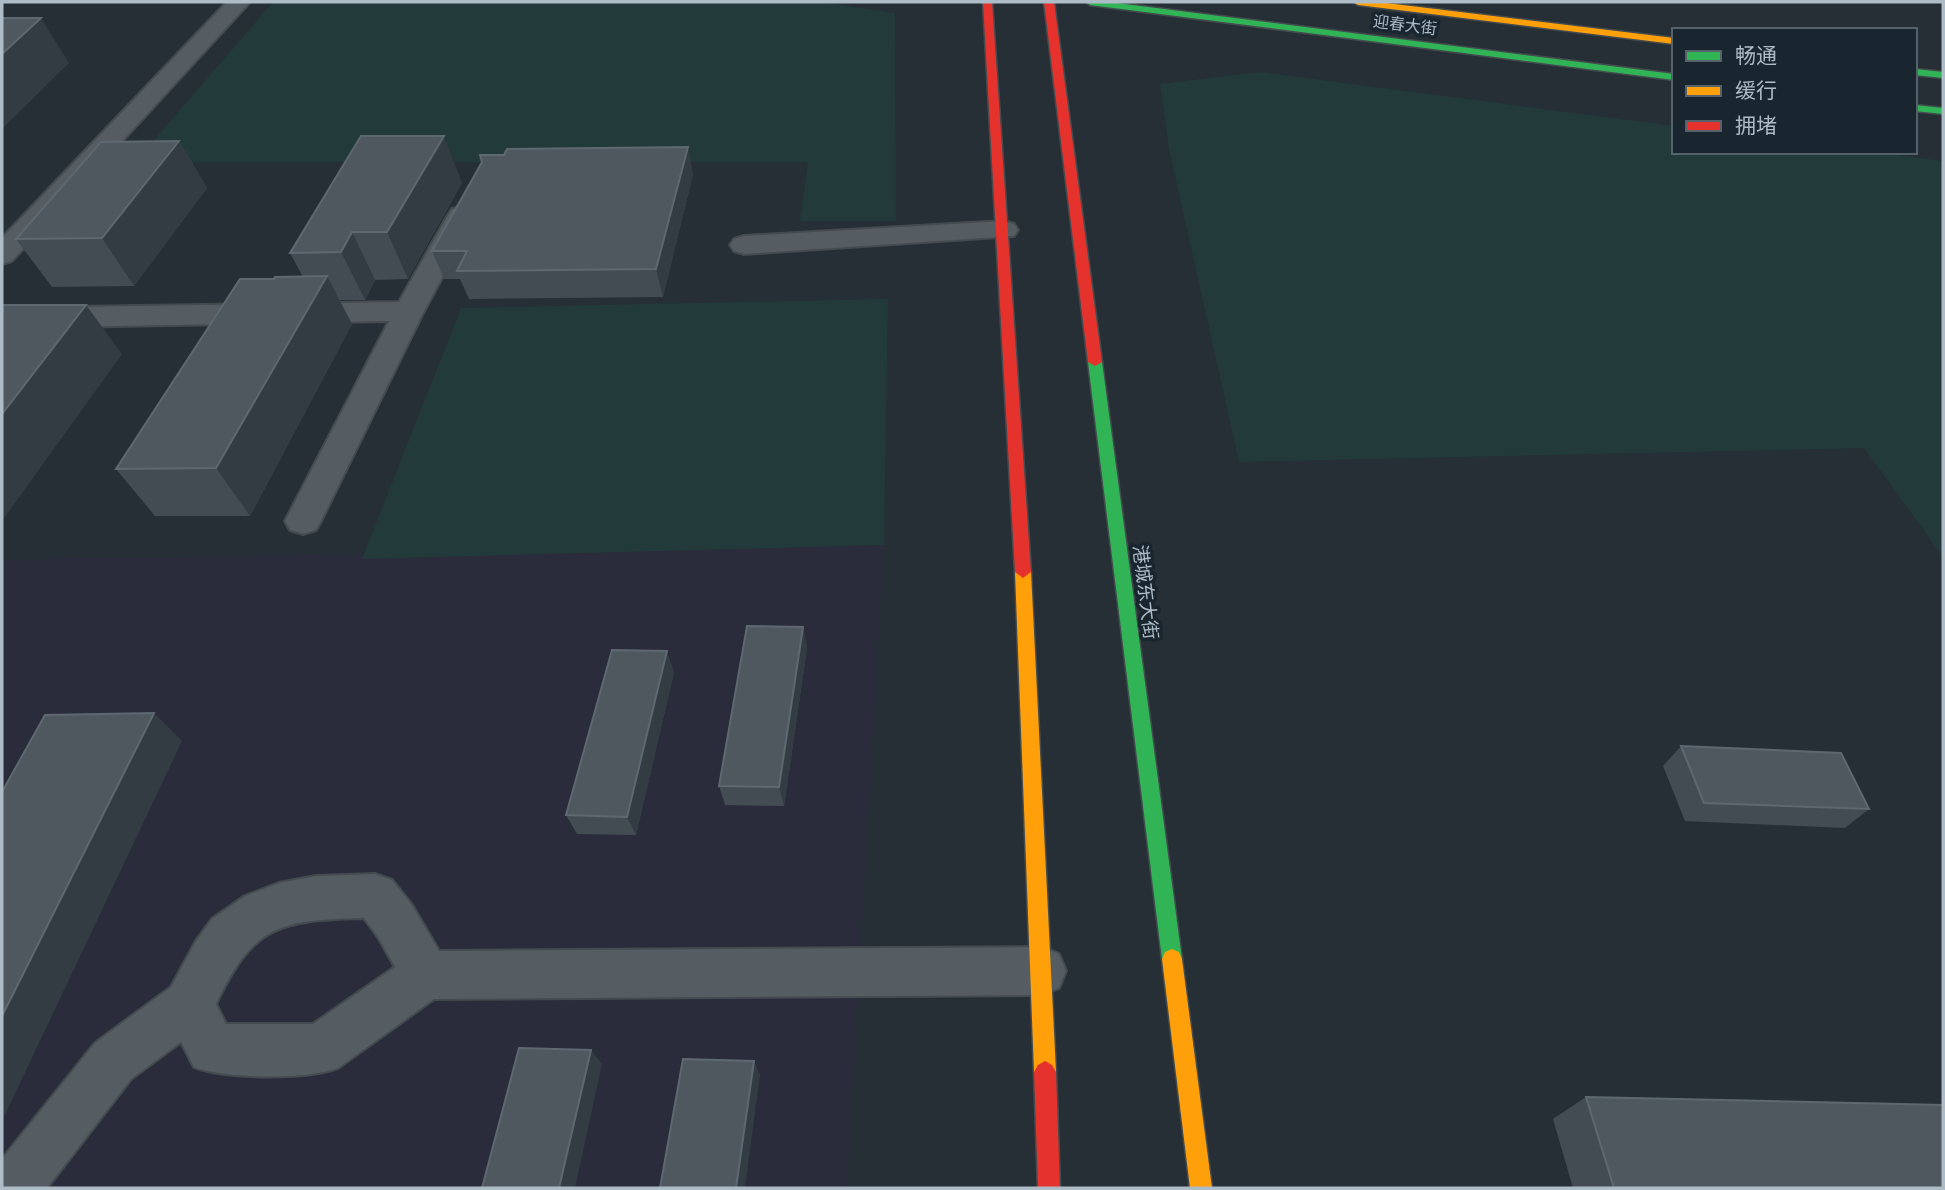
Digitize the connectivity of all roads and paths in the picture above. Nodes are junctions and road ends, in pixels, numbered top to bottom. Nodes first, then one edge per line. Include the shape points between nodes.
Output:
1 (239, 2) edge
2 (986, 2) edge
3 (1049, 2) edge
4 (1090, 2) edge
5 (1358, 2) edge
6 (1672, 41) edge
7 (1917, 72) edge
8 (1943, 75) edge
9 (1672, 77) edge
10 (1917, 108) edge
11 (1943, 111) edge
12 (476, 188) edge
13 (1004, 230) junction
14 (744, 245) dead end
15 (2, 255) edge
16 (409, 312) junction
17 (2, 318) edge
18 (303, 522) dead end
19 (1042, 971) junction
20 (426, 975) junction
21 (189, 1005) junction
22 (13, 1188) edge
23 (1049, 1188) edge
24 (1201, 1188) edge

1 - 15 street
2 - 13 main road
3 - 24 main road, 港城东大街
4 - 9 main road, 迎春大街
5 - 6 main road, 迎春大街
7 - 8 main road
10 - 11 main road
12 - 16 street
13 - 14 street
13 - 19 main road
16 - 17 street
16 - 18 street
19 - 20 street
19 - 23 main road
20 - 21 street via 320,1050 212,1049
20 - 21 street via 375,896 316,897 268,907 228,936
21 - 22 street via 113,1061

